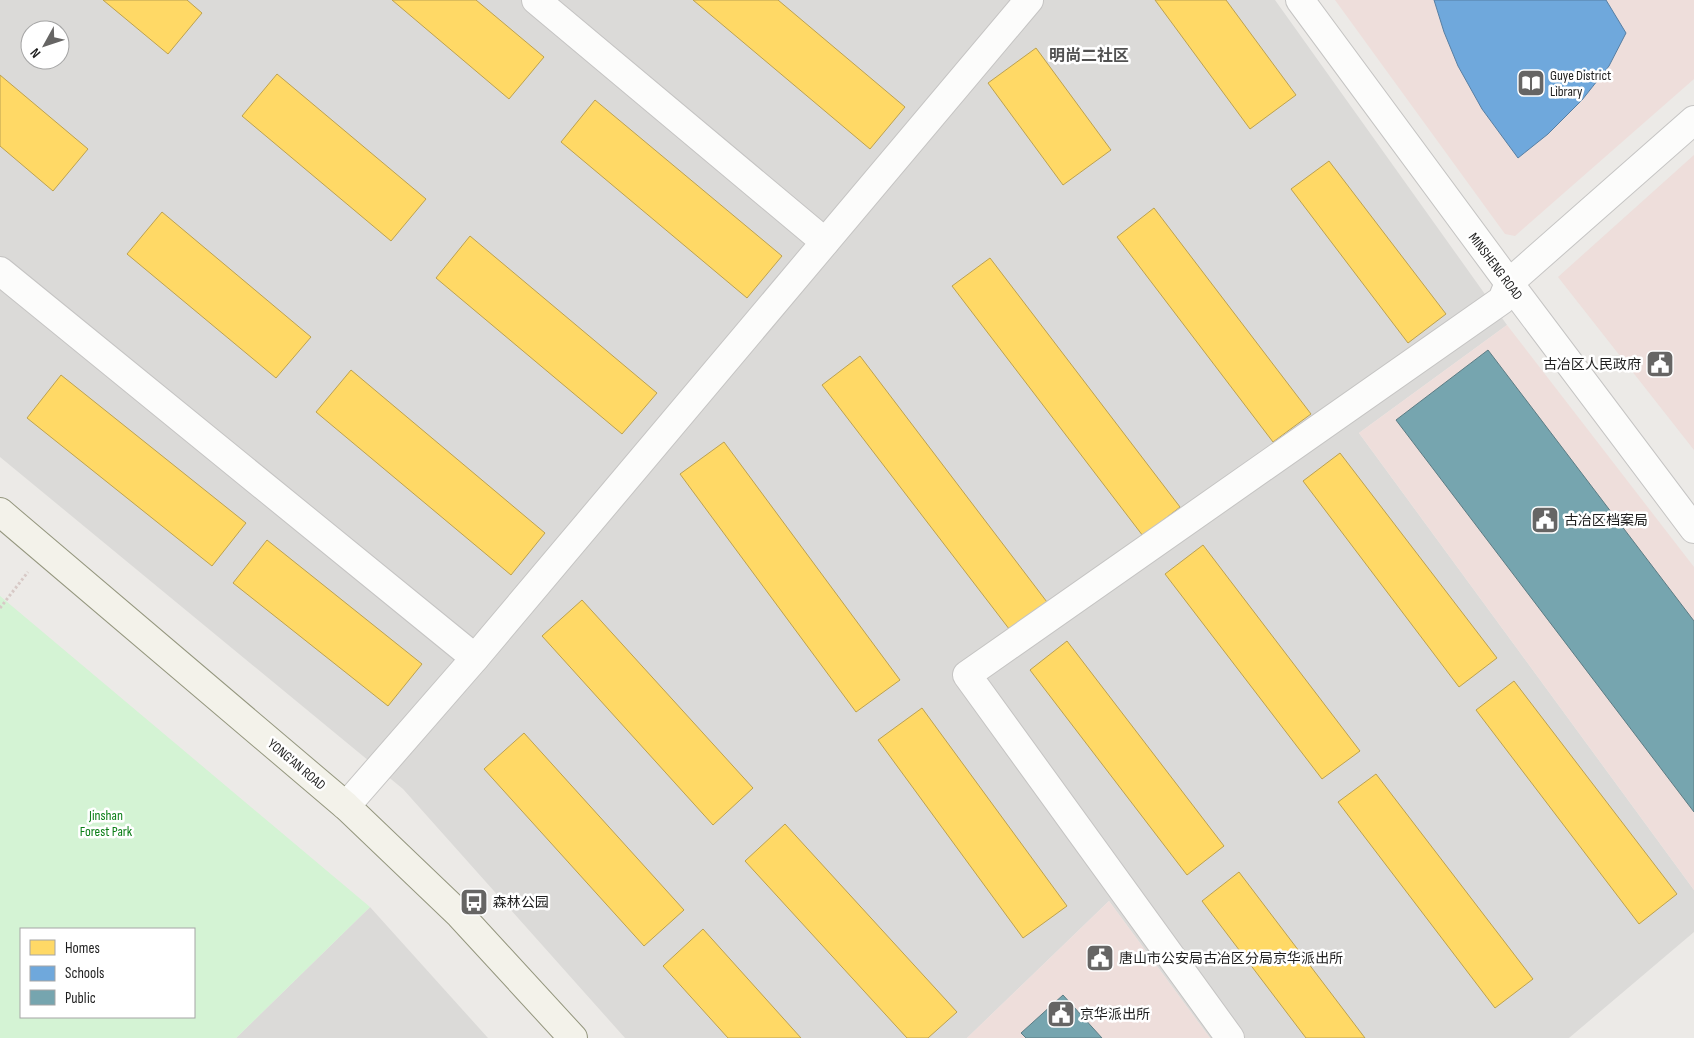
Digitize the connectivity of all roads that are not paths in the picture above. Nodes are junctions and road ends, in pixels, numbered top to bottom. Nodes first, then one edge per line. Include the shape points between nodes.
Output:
1 (536, 0) edge
2 (1029, 0) edge
3 (1300, 0) edge
4 (1694, 120) edge
5 (825, 242) junction
6 (0, 271) edge
7 (1509, 283) junction
8 (0, 512) edge
9 (1694, 529) edge
10 (475, 658) junction
11 (346, 806) junction
12 (573, 1038) edge
13 (1230, 1038) edge

1 - 5 street
2 - 5 street
3 - 7 street, MINSHENG ROAD
4 - 7 street
5 - 10 street
6 - 10 street
7 - 9 street, MINSHENG ROAD
7 - 13 street via 1502,300 967,675
8 - 11 main road, YONG'AN ROAD
10 - 11 street
11 - 12 main road, YONG'AN ROAD via 460,915

